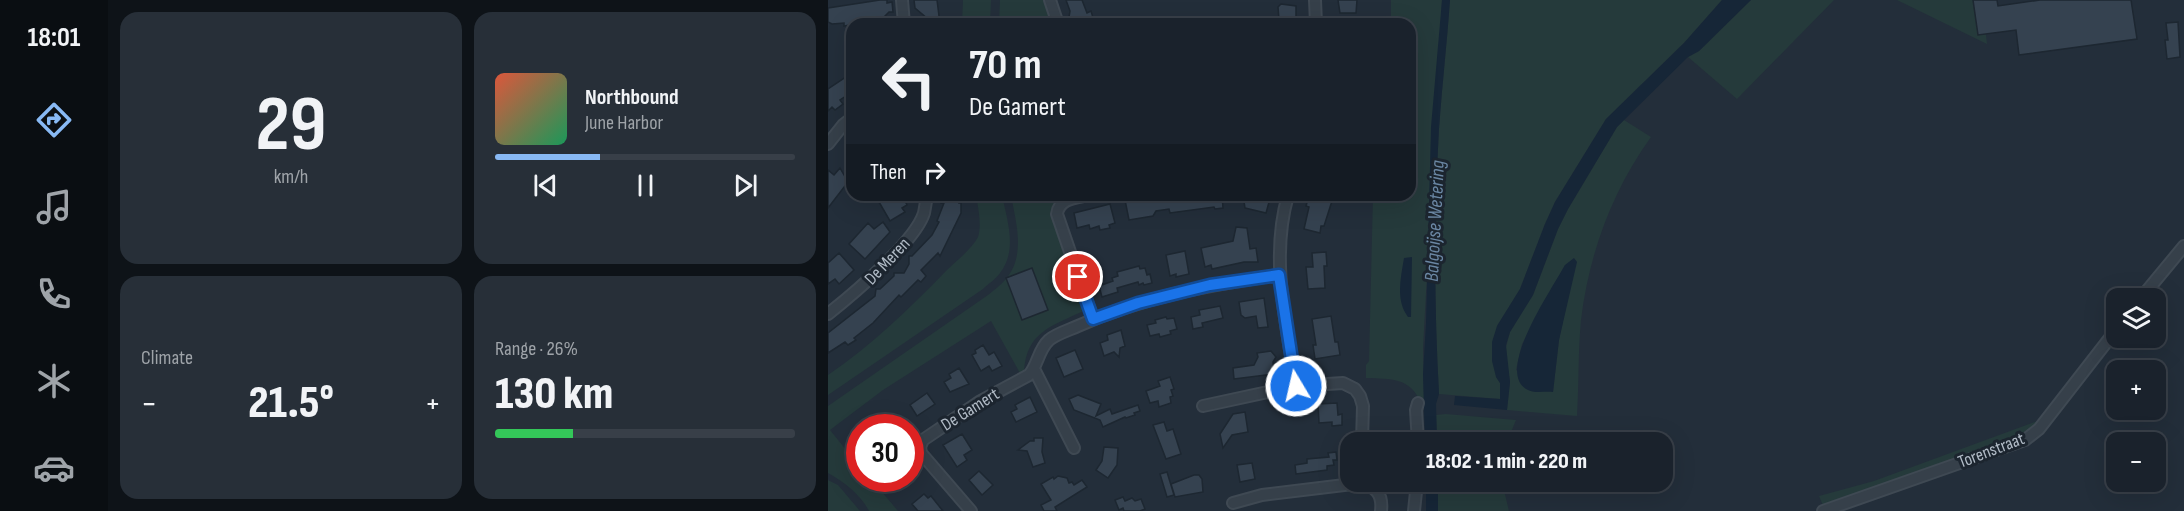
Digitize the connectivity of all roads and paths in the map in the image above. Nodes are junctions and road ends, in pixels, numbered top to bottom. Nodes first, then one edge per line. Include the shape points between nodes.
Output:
1 (902, 0) edge
2 (1050, 0) edge
3 (1315, 0) edge
4 (904, 18) edge
5 (1056, 18) edge
6 (1316, 18) edge
7 (846, 122) edge
8 (828, 144) edge
9 (926, 201) edge
10 (1064, 201) edge
11 (1286, 201) edge
12 (2184, 246) edge
13 (1279, 275) junction
14 (2149, 288) edge
15 (828, 314) edge
16 (1093, 319) junction
17 (2106, 343) edge
18 (1034, 369) junction
19 (1296, 386) junction
20 (1418, 403) dead end
21 (1203, 406) dead end
22 (1362, 432) edge
23 (1417, 432) edge
24 (1074, 448) dead end
25 (1340, 485) edge
26 (1378, 492) edge
27 (1416, 492) edge
28 (1233, 503) dead end
29 (971, 511) edge
30 (1381, 511) edge
31 (1414, 511) edge
32 (1823, 511) edge

1 - 4 street
2 - 5 street
3 - 6 street
7 - 8 street
9 - 15 street, De Meren via 916,229 860,289
10 - 16 street via 1057,214
11 - 13 street
12 - 14 street
13 - 16 street, De Gamert via 1210,285
13 - 19 street
16 - 18 street, De Gamert via 1051,339 1039,354
17 - 32 street, Torenstraat via 2025,440
18 - 24 street
18 - 29 street, De Gamert via 923,440 921,453
19 - 21 street
19 - 22 street via 1343,383 1355,390 1363,406
20 - 23 street
25 - 28 street via 1262,495
26 - 30 street
27 - 31 street

